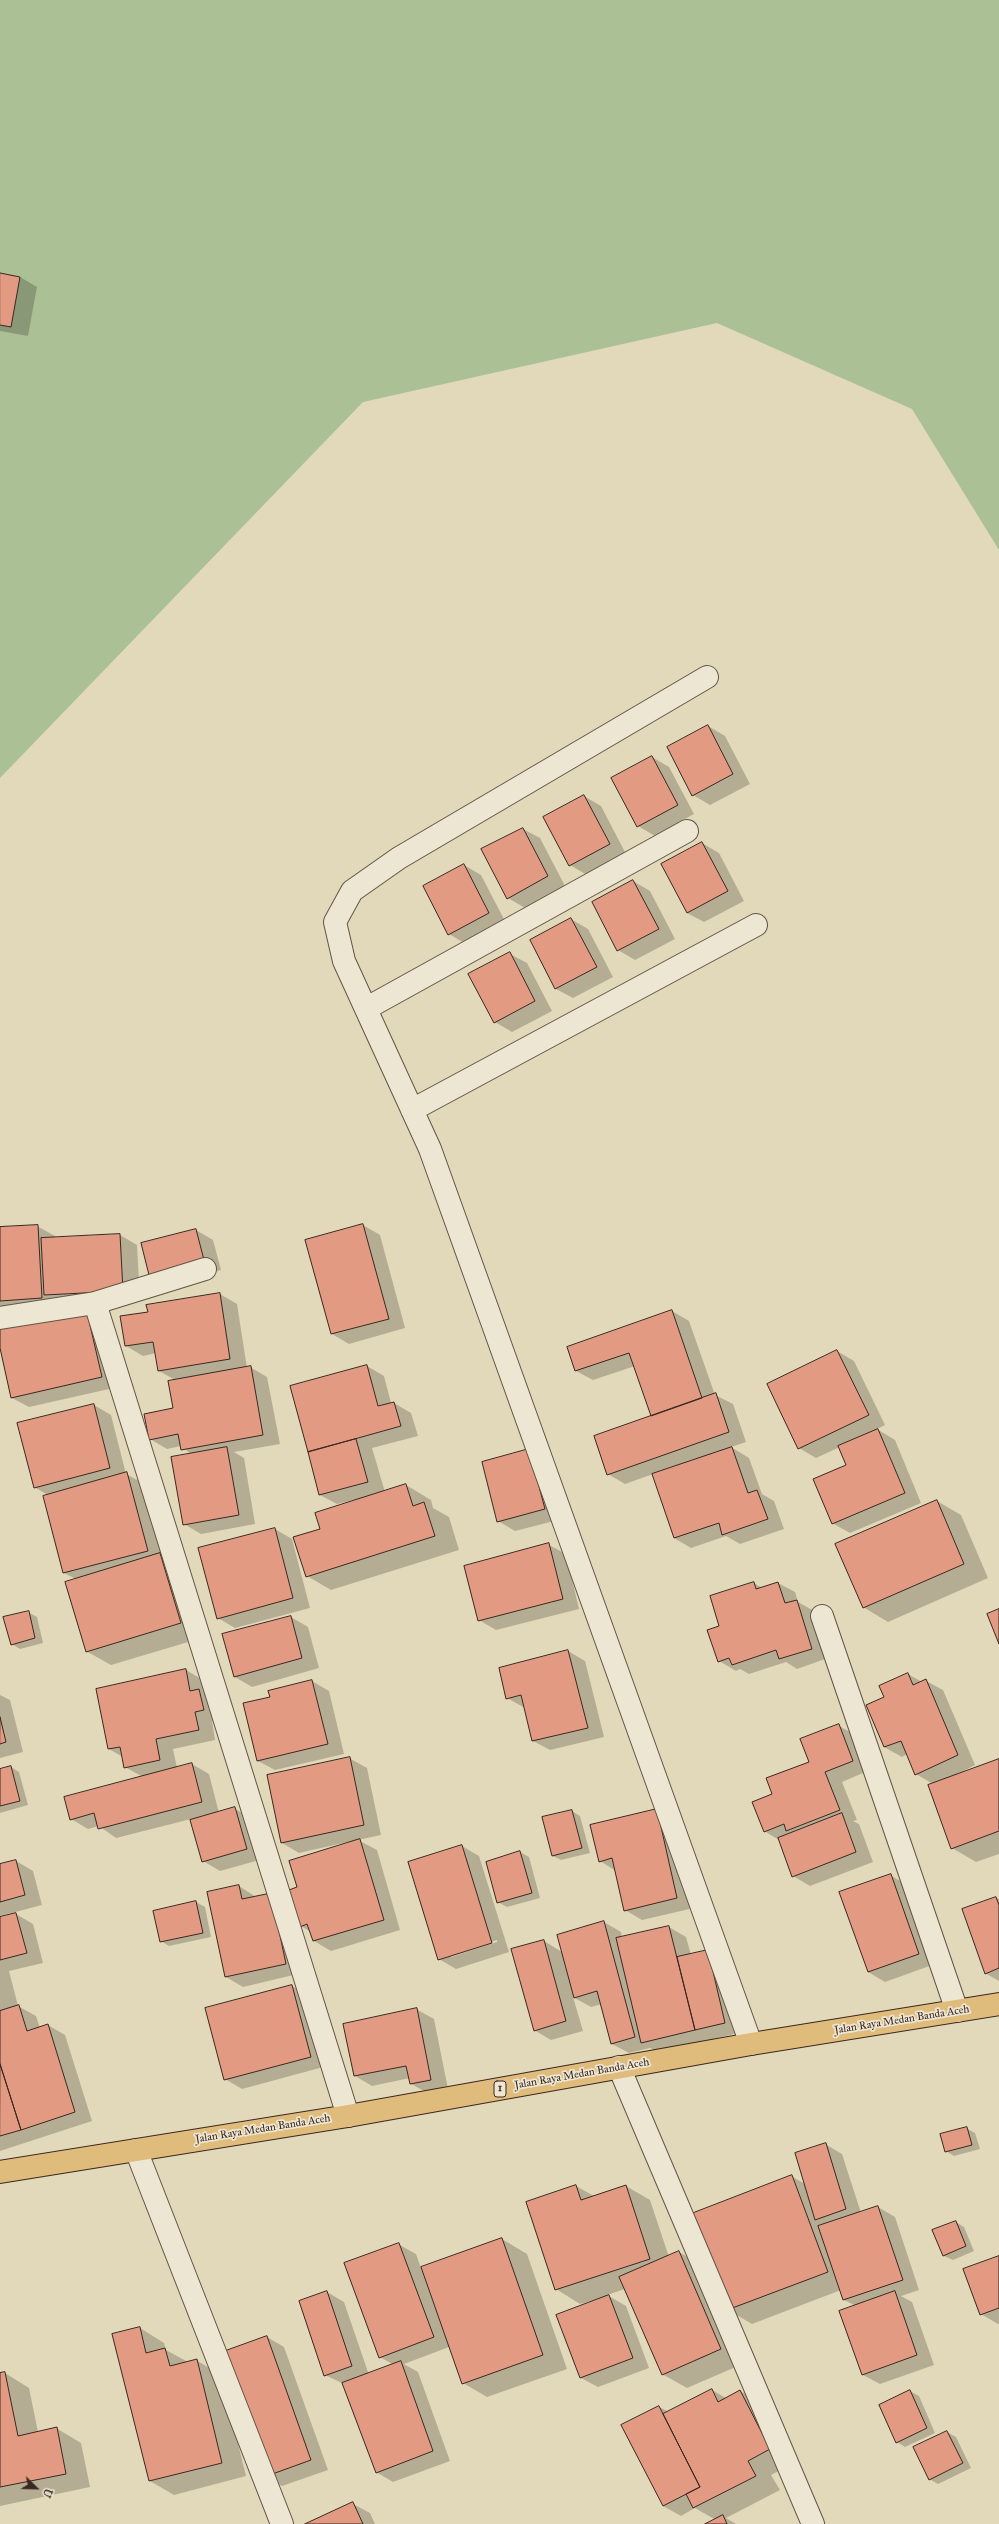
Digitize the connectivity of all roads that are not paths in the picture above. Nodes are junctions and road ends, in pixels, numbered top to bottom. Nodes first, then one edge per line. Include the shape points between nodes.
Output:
1 (707, 677) dead end
2 (686, 831) dead end
3 (756, 925) dead end
4 (367, 1008) junction
5 (412, 1110) junction
6 (205, 1269) dead end
7 (95, 1304) junction
8 (0, 1318) edge
9 (822, 1616) dead end
10 (999, 2004) edge
11 (957, 2011) junction
12 (751, 2044) junction
13 (619, 2067) junction
14 (348, 2116) junction
15 (136, 2150) junction
16 (0, 2172) edge
17 (282, 2524) edge
18 (813, 2524) edge

1 - 4 street via 399,858 352,891 335,922 344,961
2 - 4 street
3 - 5 street
4 - 5 street
5 - 12 street via 430,1149 505,1354
6 - 7 street
7 - 8 street
7 - 14 street
9 - 11 street
10 - 11 highway, Jalan Raya Medan Banda Aceh / 1
11 - 12 highway, Jalan Raya Medan Banda Aceh / 1
12 - 13 highway, Jalan Raya Medan Banda Aceh / 1
13 - 14 highway, Jalan Raya Medan Banda Aceh / 1
13 - 18 street
14 - 15 highway, Jalan Raya Medan Banda Aceh / 1
15 - 16 highway, Jalan Raya Medan Banda Aceh / 1
15 - 17 street

